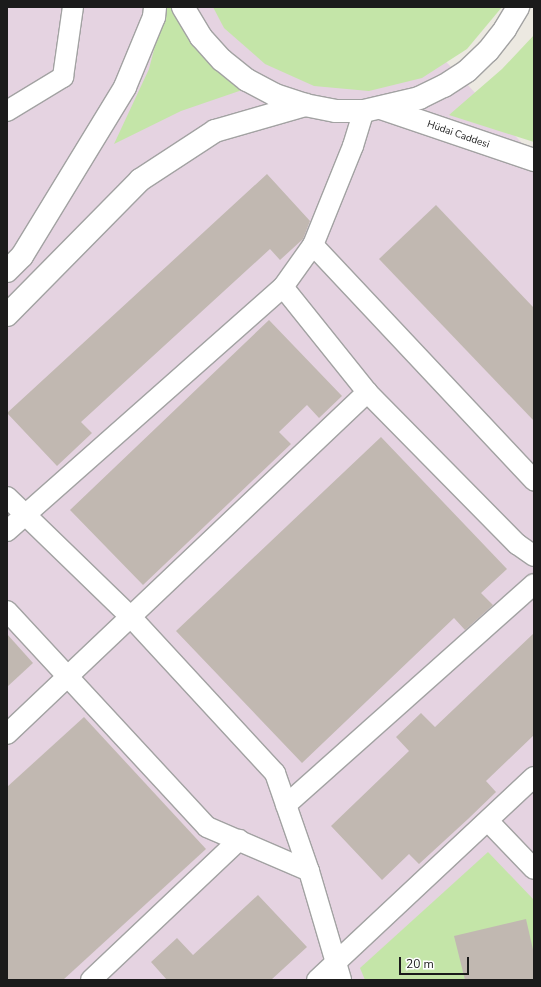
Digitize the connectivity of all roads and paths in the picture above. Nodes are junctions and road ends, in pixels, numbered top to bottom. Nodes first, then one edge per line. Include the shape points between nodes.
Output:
1 (73, 7) edge
2 (155, 7) edge
3 (183, 7) edge
4 (518, 7) edge
5 (305, 105) junction
6 (373, 109) junction
7 (7, 111) edge
8 (534, 160) edge
9 (313, 245) junction
10 (7, 271) edge
11 (283, 286) junction
12 (7, 315) edge
13 (367, 392) junction
14 (534, 480) edge
15 (7, 497) edge
16 (24, 514) junction
17 (7, 531) edge
18 (534, 556) edge
19 (534, 584) edge
20 (7, 611) edge
21 (130, 616) junction
22 (68, 677) junction
23 (7, 734) edge
24 (534, 777) edge
25 (286, 805) junction
26 (488, 821) junction
27 (239, 840) junction
28 (534, 869) edge
29 (309, 871) junction
30 (338, 972) edge
31 (91, 980) edge
32 (317, 980) edge

1 - 7 street via 63,77
2 - 10 street via 154,16 125,87 22,256
3 - 5 street via 201,37 222,60 247,80 275,95
4 - 6 street via 488,51 467,70 444,86 419,98
5 - 6 street via 336,111
5 - 12 street via 215,131 140,180
6 - 8 street, Hüdai Caddesi
6 - 9 street via 353,146
9 - 11 street
9 - 14 street
11 - 13 street
11 - 16 street
13 - 18 street via 517,544
13 - 21 street
15 - 16 street
16 - 17 street
16 - 21 street
19 - 25 street
20 - 22 street
21 - 22 street
21 - 25 street via 275,773
22 - 23 street
22 - 27 street via 207,827
24 - 26 street
25 - 29 street
26 - 28 street
26 - 30 street
27 - 29 street
27 - 31 street
29 - 30 street
30 - 32 street

